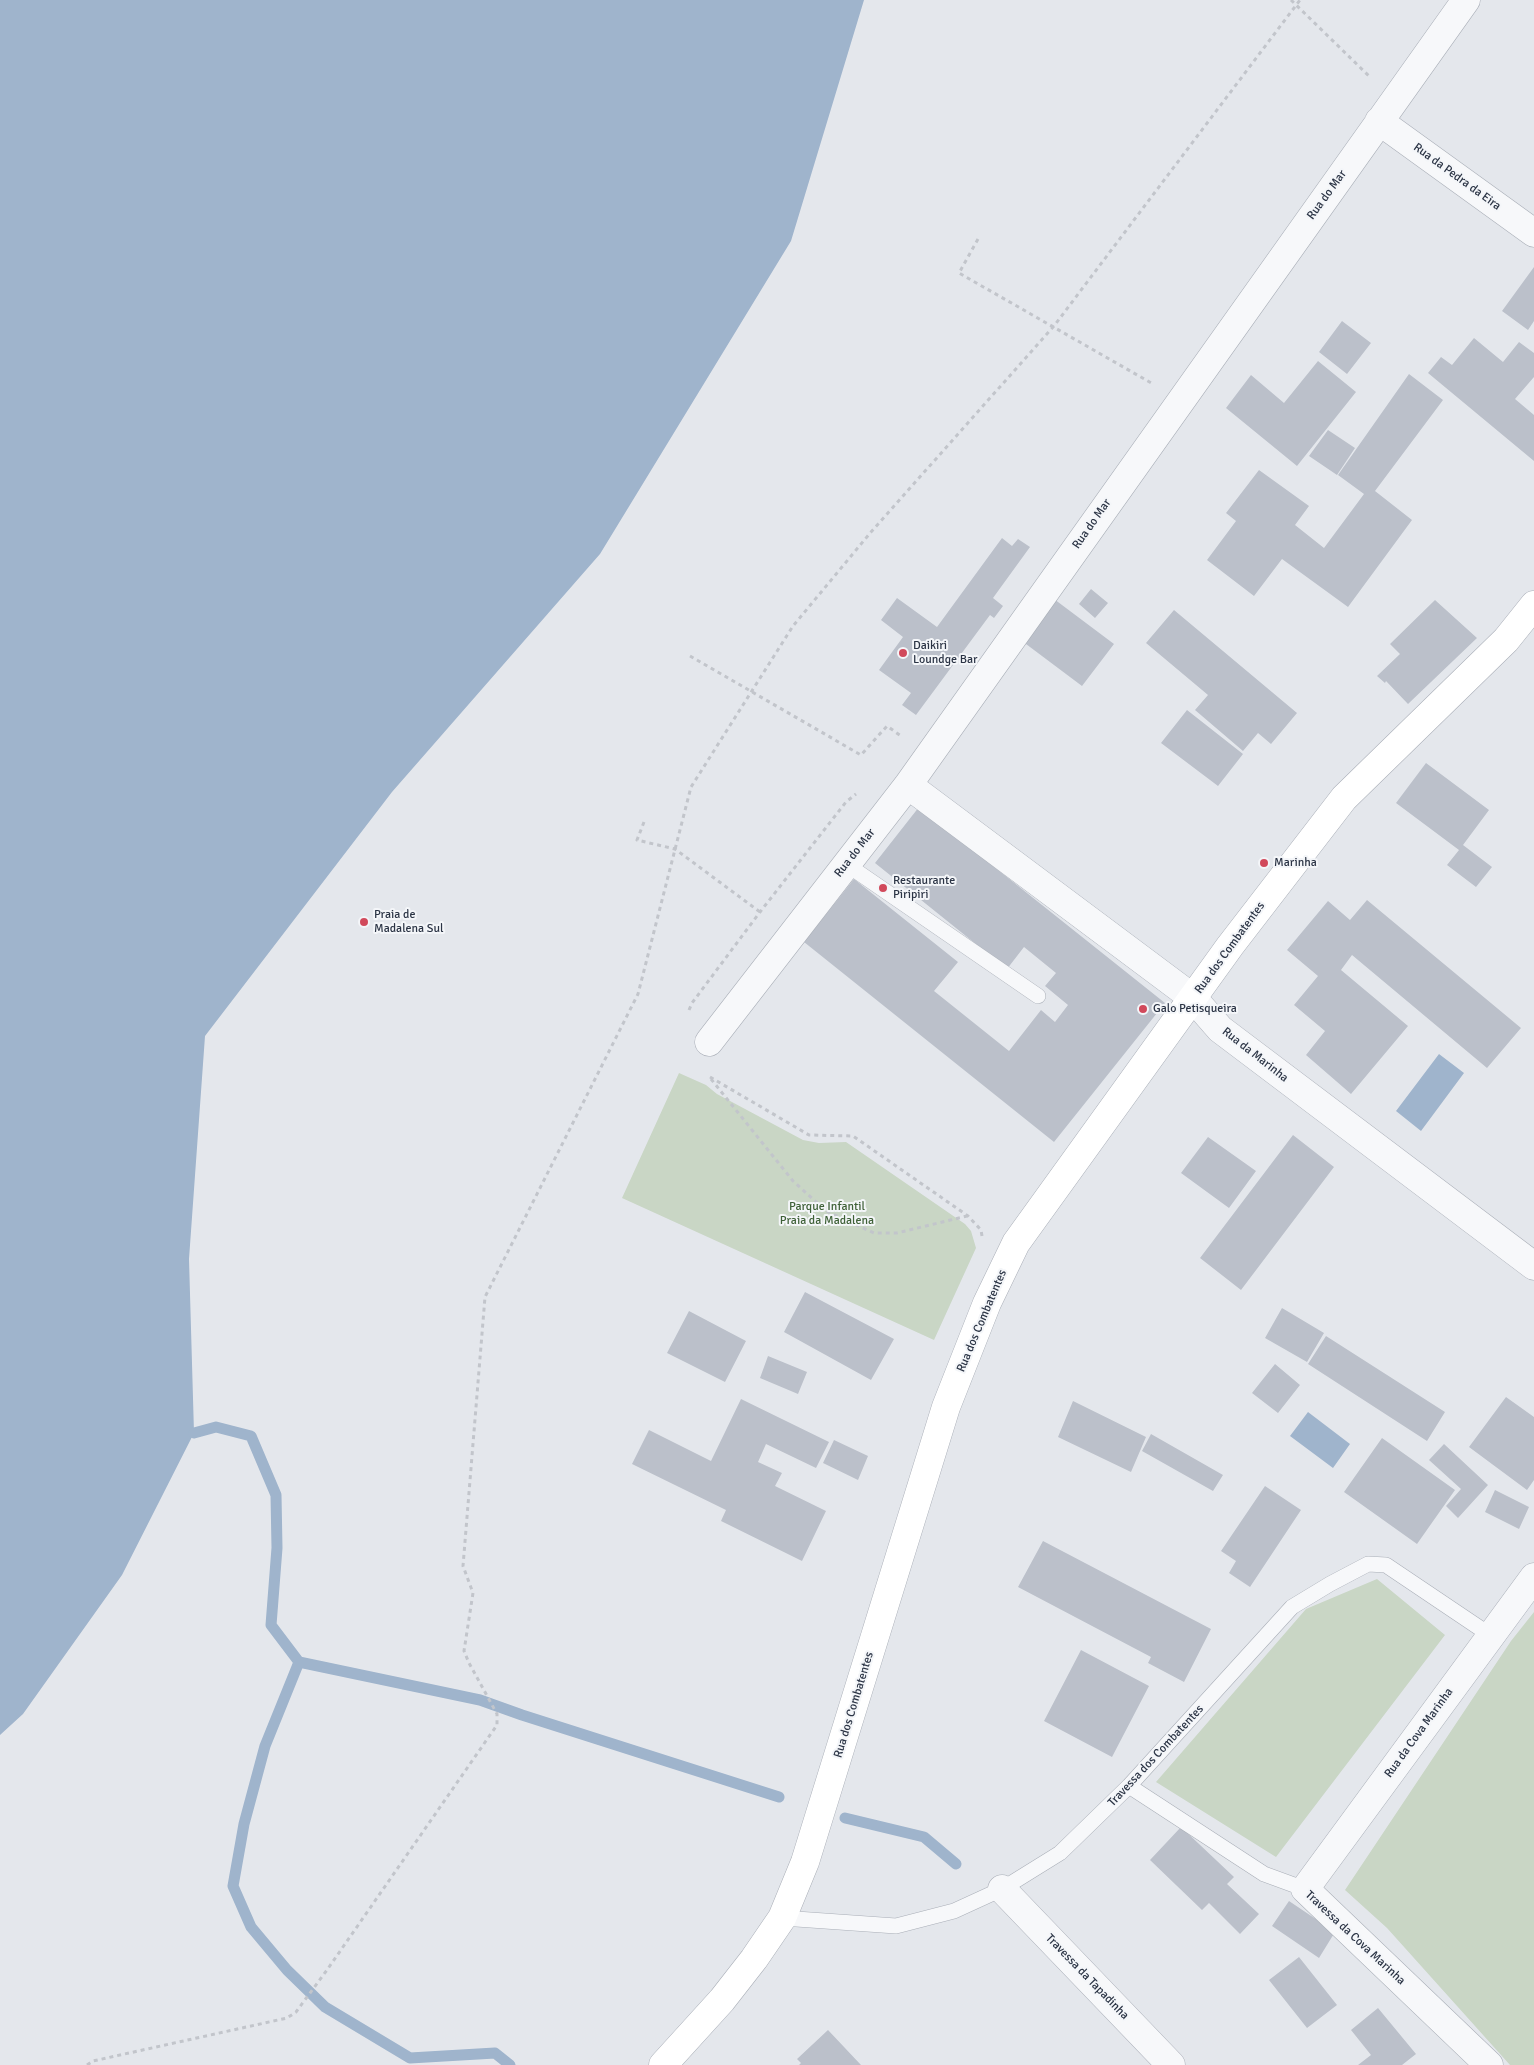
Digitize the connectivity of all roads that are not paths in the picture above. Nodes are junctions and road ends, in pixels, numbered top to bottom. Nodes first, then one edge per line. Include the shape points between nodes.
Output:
1 (1466, 0) edge
2 (1380, 122) junction
3 (1534, 233) edge
4 (1534, 605) edge
5 (908, 785) junction
6 (846, 864) junction
7 (1038, 996) dead end
8 (1193, 998) junction
9 (708, 1042) road end
10 (1534, 1266) edge
11 (1534, 1577) edge
12 (1490, 1635) junction
13 (1129, 1786) junction
14 (1002, 1889) junction
15 (1305, 1889) junction
16 (782, 1918) junction
17 (663, 2065) edge
18 (1171, 2065) edge
19 (1489, 2065) edge

1 - 2 street, Rua do Mar
2 - 3 street, Rua da Pedra da Eira
2 - 5 street, Rua do Mar
4 - 8 main road, Rua dos Combatentes via 1506,640 1344,798
5 - 6 street, Rua do Mar
5 - 8 street, Rua da Marinha
6 - 7 lane
6 - 9 street, Rua do Mar
8 - 10 street, Rua da Marinha via 1220,1029
8 - 16 main road, Rua dos Combatentes via 1016,1243 987,1303 946,1407 805,1862
11 - 12 street, Rua da Cova Marinha
12 - 13 lane, Travessa dos Combatentes via 1386,1565 1368,1564 1292,1607
12 - 15 street, Rua da Cova Marinha
13 - 14 lane, Travessa dos Combatentes via 1060,1853
13 - 15 lane, Travessa da Cova Marinha via 1264,1874
14 - 16 lane, Travessa dos Combatentes via 954,1911 896,1926
14 - 18 street, Travessa da Tapadinha
15 - 19 street, Travessa da Cova Marinha
16 - 17 main road, Rua dos Combatentes via 722,2000

